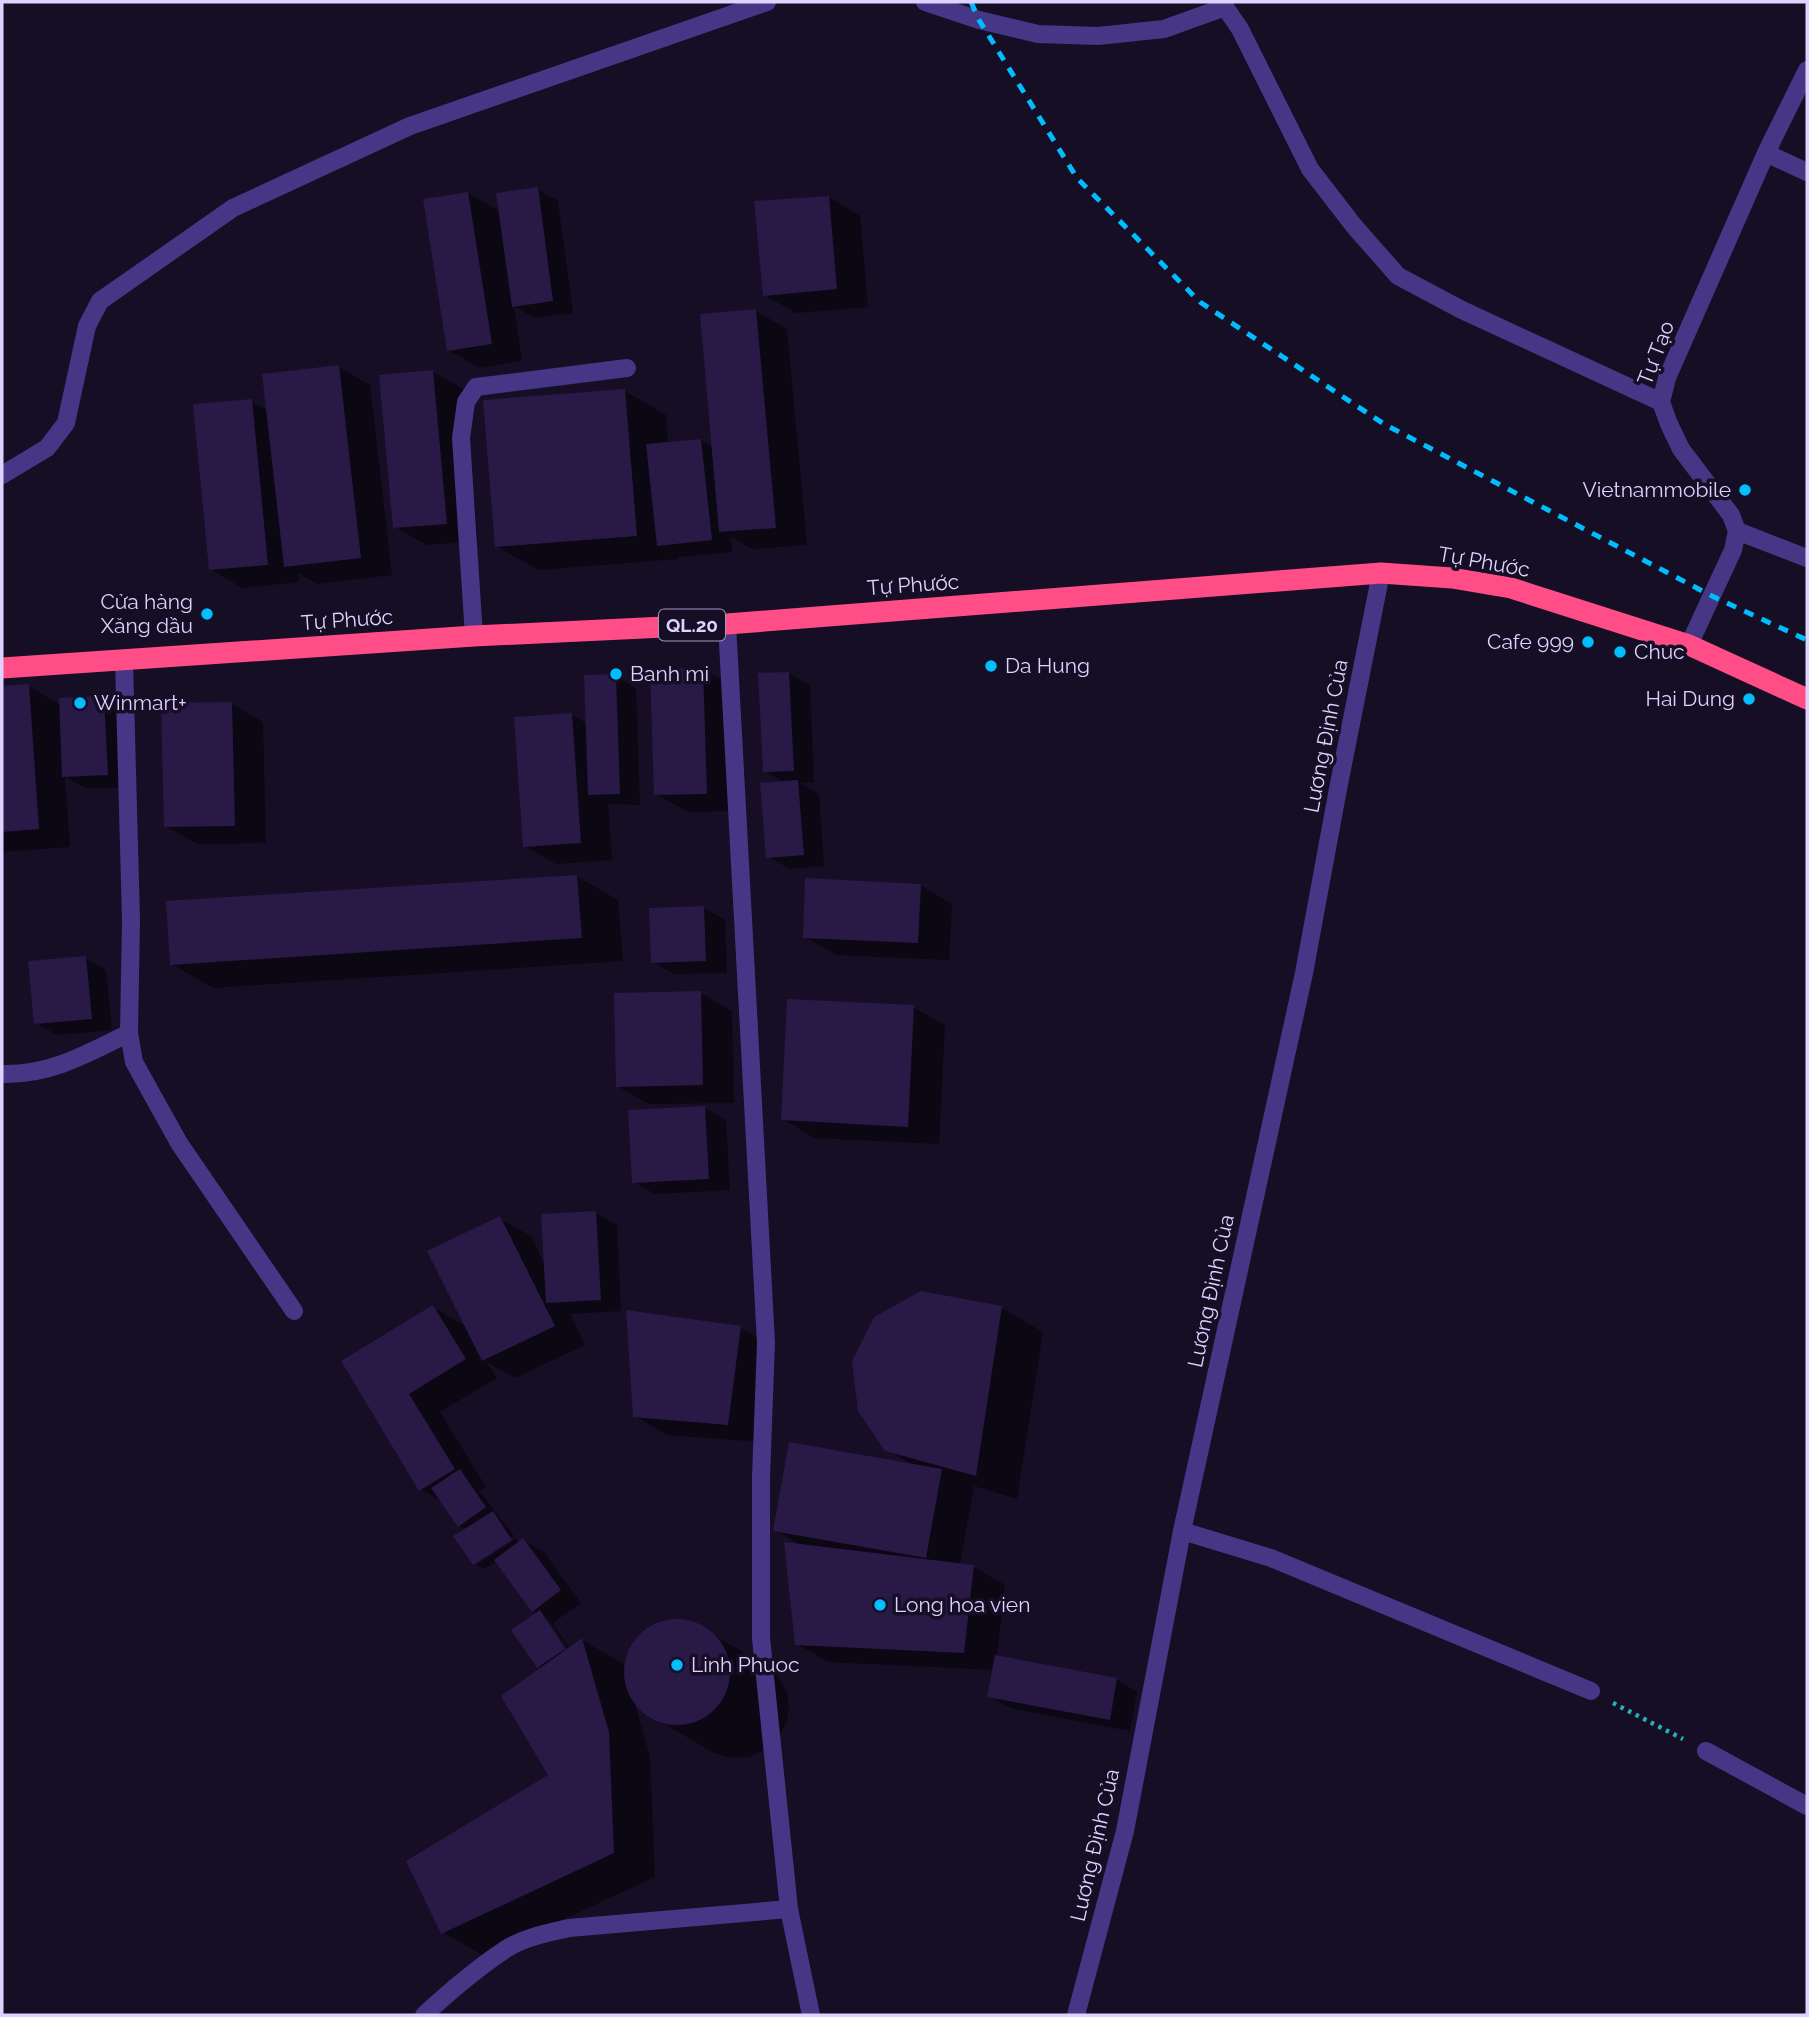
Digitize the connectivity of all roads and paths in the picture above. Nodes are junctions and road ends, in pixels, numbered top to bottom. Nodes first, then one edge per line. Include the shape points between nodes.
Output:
1 (768, 2) edge
2 (925, 2) edge
3 (1225, 4) edge
4 (1807, 70) edge
5 (1766, 153) junction
6 (1807, 172) edge
7 (627, 368) dead end
8 (1661, 402) junction
9 (2, 475) edge
10 (1737, 531) junction
11 (1807, 558) edge
12 (1381, 573) junction
13 (727, 624) junction
14 (474, 636) junction
15 (1689, 645) junction
16 (124, 660) junction
17 (2, 668) edge
18 (1807, 699) edge
19 (128, 1033) junction
20 (2, 1074) edge
21 (294, 1311) dead end
22 (1182, 1531) junction
23 (1591, 1691) joint
24 (1706, 1751) joint
25 (1807, 1806) edge
26 (789, 1909) junction
27 (424, 2015) edge
28 (811, 2015) edge
29 (1076, 2015) edge

1 - 9 street via 410,126 233,208 100,300 87,326 66,423 47,448
2 - 3 street via 1038,34 1086,36 1164,29
3 - 8 street via 1310,169 1398,276
4 - 5 street, Tự Tạo
5 - 6 street
5 - 8 street, Tự Tạo via 1667,378
7 - 14 street via 476,387 466,402 461,438
8 - 10 street, Tự Tạo via 1681,449 1731,515
10 - 11 street
10 - 15 street via 1733,550
12 - 13 highway, Tự Phước / QL.20
12 - 15 highway, Tự Phước / QL.20 via 1511,588
12 - 22 street, Lương Định Của via 1304,973
13 - 14 highway, Tự Phước / QL.20
13 - 26 street via 766,1343 761,1638
14 - 16 highway, Tự Phước / QL.20
15 - 18 highway, Tự Phước / QL.20
16 - 17 highway, Tự Phước / QL.20
16 - 19 street via 131,920
19 - 20 street via 67,1064
19 - 21 street via 134,1062 179,1143
22 - 23 street via 1271,1558
22 - 29 street, Lương Định Của via 1125,1831
23 - 24 path
24 - 25 street
26 - 27 street via 569,1928 539,1935 508,1948
26 - 28 street

